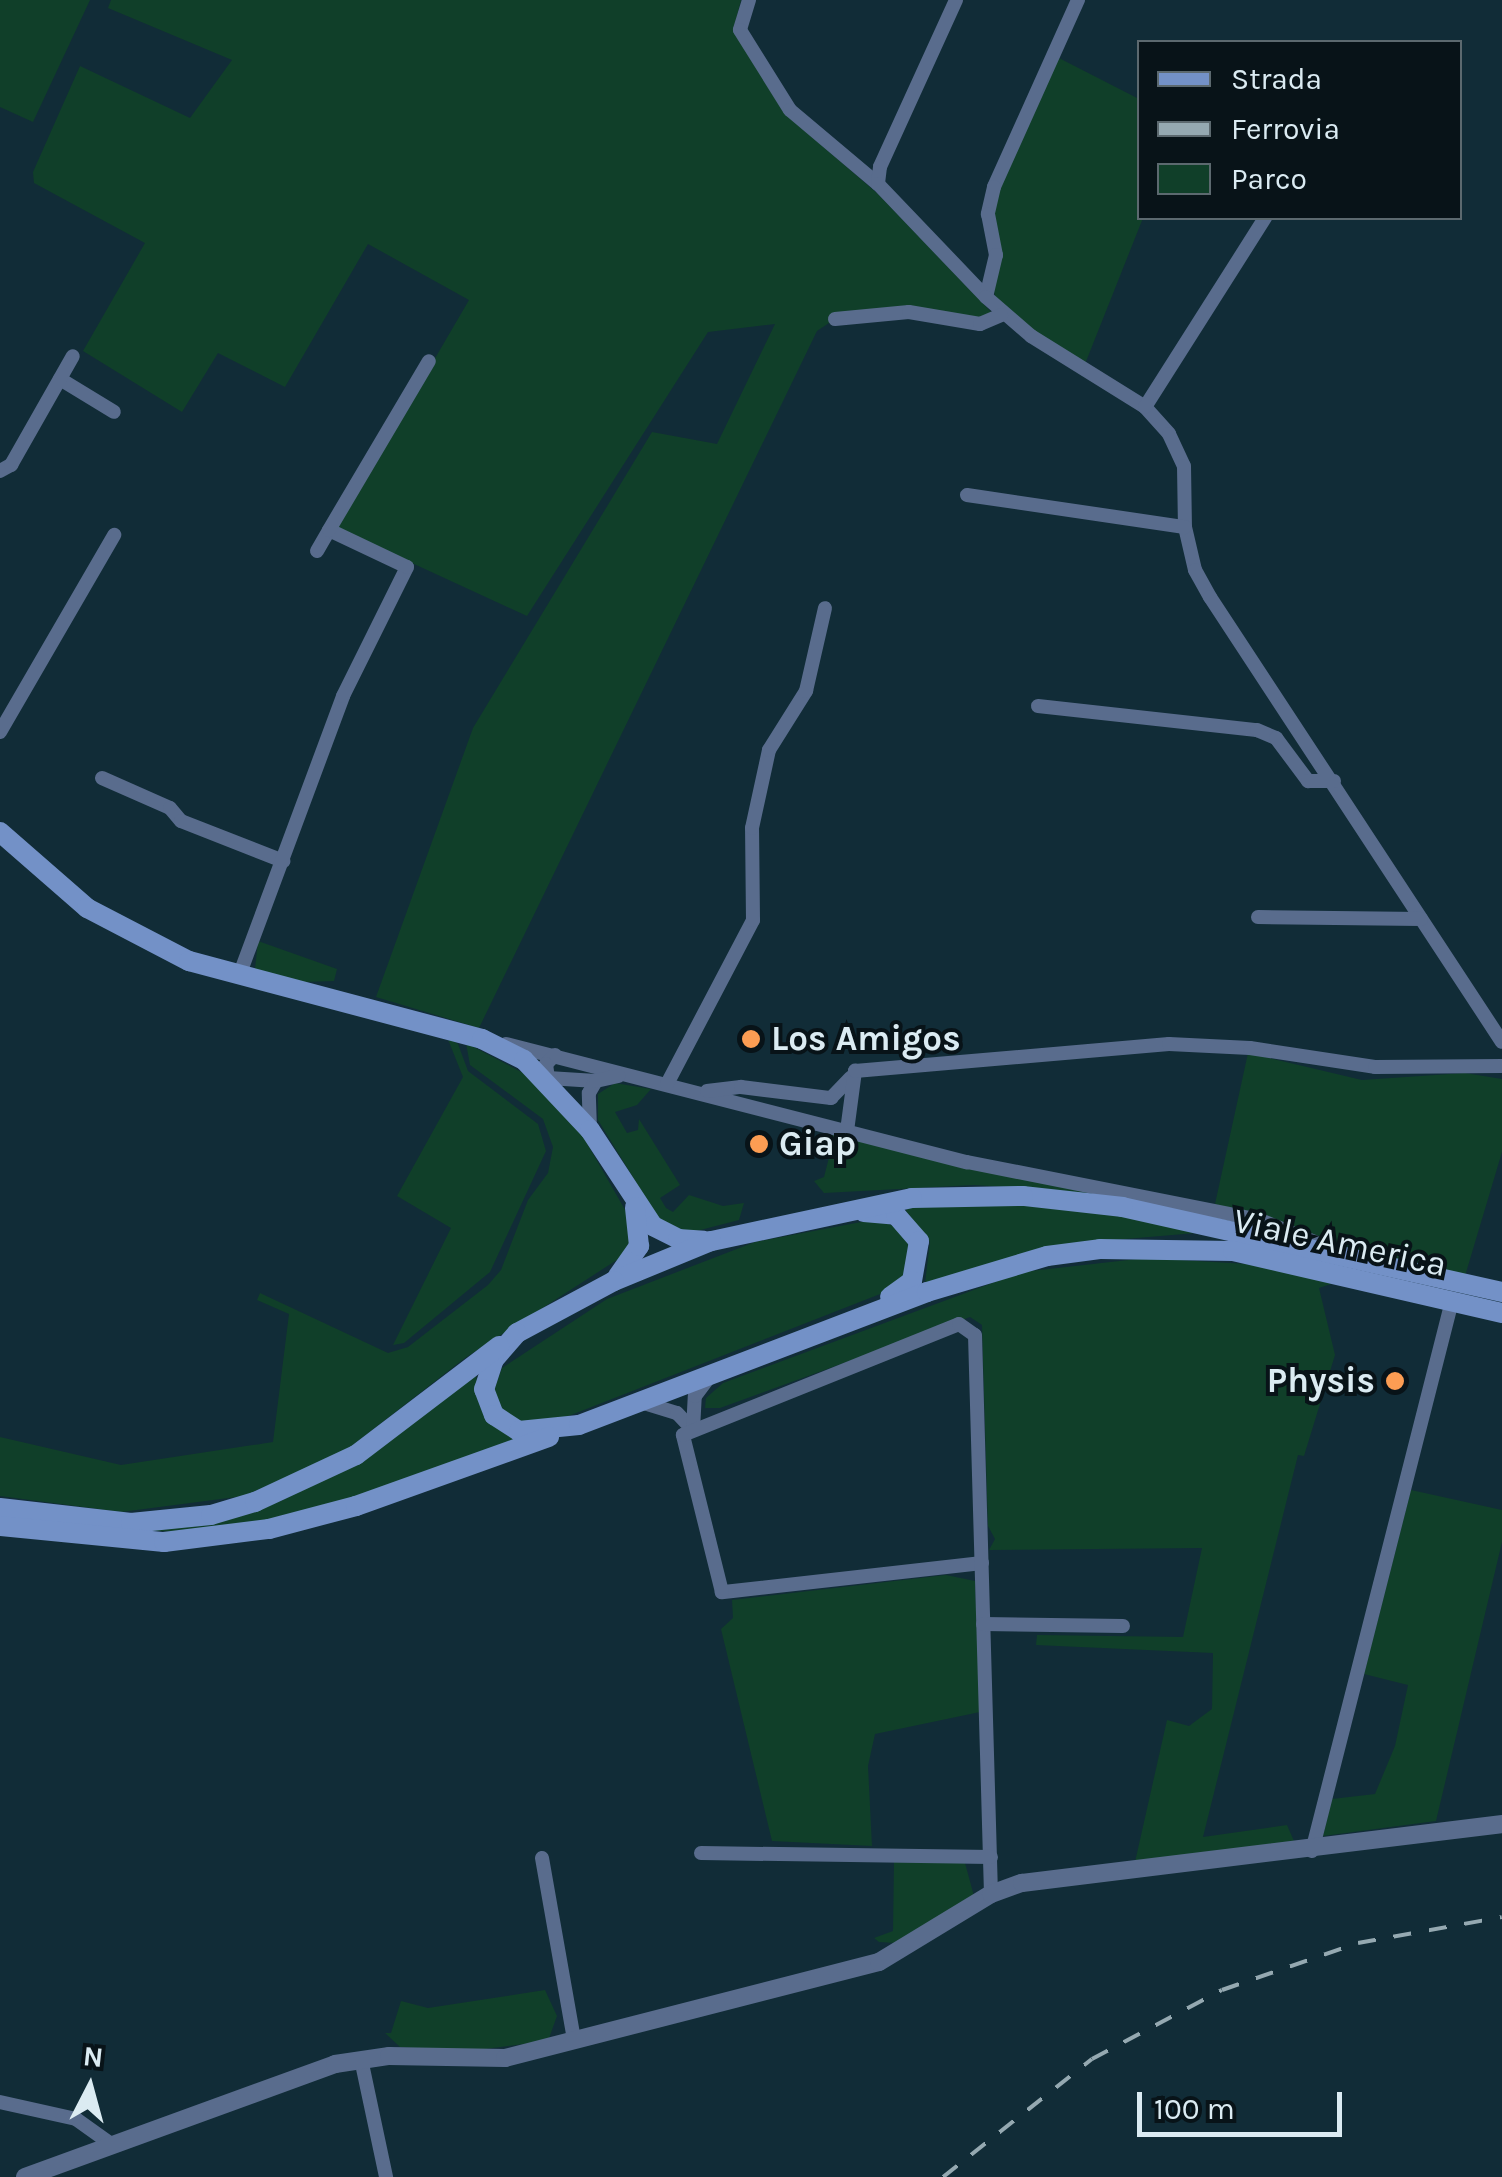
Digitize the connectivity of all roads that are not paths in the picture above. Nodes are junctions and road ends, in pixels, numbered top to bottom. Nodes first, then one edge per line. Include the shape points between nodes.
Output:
1 (749, 0) edge
2 (956, 0) edge
3 (1078, 0) edge
4 (878, 184) junction
5 (1264, 220) edge
6 (986, 297) junction
7 (1001, 315) junction
8 (834, 319) dead end
9 (73, 356) dead end
10 (429, 361) dead end
11 (60, 380) junction
12 (1145, 407) junction
13 (114, 412) dead end
14 (0, 471) edge
15 (966, 495) dead end
16 (1185, 527) junction
17 (329, 530) junction
18 (114, 534) dead end
19 (317, 551) dead end
20 (825, 608) dead end
21 (1038, 706) dead end
22 (0, 732) edge
23 (102, 778) dead end
24 (1334, 780) junction
25 (0, 832) edge
26 (282, 861) junction
27 (1258, 917) dead end
28 (1421, 919) junction
29 (239, 976) junction
30 (482, 1039) junction
31 (1502, 1042) edge
32 (555, 1056) junction
33 (1502, 1066) edge
34 (628, 1074) junction
35 (548, 1078) junction
36 (850, 1078) junction
37 (596, 1082) junction
38 (667, 1084) junction
39 (700, 1092) junction
40 (590, 1130) junction
41 (848, 1130) junction
42 (633, 1200) junction
43 (832, 1210) junction
44 (712, 1241) junction
45 (1357, 1260) junction
46 (614, 1281) junction
47 (1502, 1292) edge
48 (1452, 1300) junction
49 (868, 1312) junction
50 (1502, 1313) edge
51 (517, 1334) junction
52 (714, 1372) junction
53 (639, 1402) junction
54 (579, 1425) junction
55 (693, 1430) junction
56 (0, 1508) edge
57 (0, 1526) edge
58 (982, 1563) junction
59 (984, 1624) junction
60 (1123, 1626) dead end
61 (1502, 1824) edge
62 (1312, 1851) junction
63 (701, 1853) dead end
64 (991, 1857) junction
65 (542, 1858) dead end
66 (991, 1894) junction
67 (574, 2040) junction
68 (361, 2059) junction
69 (0, 2102) edge
70 (111, 2144) junction
71 (25, 2177) edge
72 (386, 2177) edge

1 - 4 street via 740,30 790,110
2 - 4 street
3 - 6 street via 994,187 988,214 996,254
4 - 6 street
5 - 12 street
6 - 7 street
7 - 8 street via 980,324 908,312
7 - 12 street
9 - 11 street
10 - 17 street
11 - 13 street
11 - 14 street via 11,466
12 - 16 street via 1170,434 1184,466
15 - 16 street
16 - 24 street via 1210,597
17 - 19 street
17 - 26 street via 407,567 343,696
18 - 22 street
20 - 38 street via 806,691 769,750 752,828 753,920
21 - 24 street via 1257,730 1276,738 1308,781
23 - 26 street via 170,808 180,821
24 - 28 street
25 - 29 main road via 87,908 189,961
26 - 29 street
27 - 28 street
28 - 31 street
29 - 30 main road
30 - 32 street
30 - 35 main road
32 - 34 street
32 - 35 street via 546,1064
33 - 36 street via 1376,1067 1250,1048 1133,1044 856,1071
34 - 37 street
34 - 38 street
35 - 37 street
35 - 40 main road
36 - 39 street via 832,1098 741,1087
36 - 41 street
37 - 40 street via 586,1104
38 - 39 street
39 - 41 street
40 - 42 main road
41 - 45 street via 1260,1220
42 - 44 main road via 662,1233
42 - 46 main road via 639,1246
43 - 44 main road
43 - 45 main road, Viale America via 912,1198 1023,1196 1123,1208
43 - 49 main road via 896,1216 919,1241 912,1281
44 - 46 main road
45 - 47 main road, Viale America
46 - 51 main road
48 - 49 main road, Viale America via 1233,1250 1163,1245 1047,1256
48 - 50 main road, Viale America
48 - 62 street
49 - 52 main road
51 - 54 main road via 487,1374 485,1401 494,1414 530,1432
51 - 56 main road via 356,1454 255,1502 210,1515 131,1523
52 - 53 main road
52 - 55 street via 695,1396
53 - 54 main road
53 - 55 street via 662,1404
54 - 57 main road via 356,1506 269,1529 164,1542
55 - 58 street via 684,1435 722,1592
55 - 58 street via 959,1324 970,1327 976,1335
58 - 59 street
59 - 60 street
59 - 64 street
61 - 62 street
62 - 66 street via 1048,1878
63 - 64 street
64 - 66 street
65 - 67 street
66 - 67 street via 879,1962
67 - 68 street via 480,2061
68 - 70 street
68 - 72 street
69 - 70 street via 76,2119
70 - 71 street

